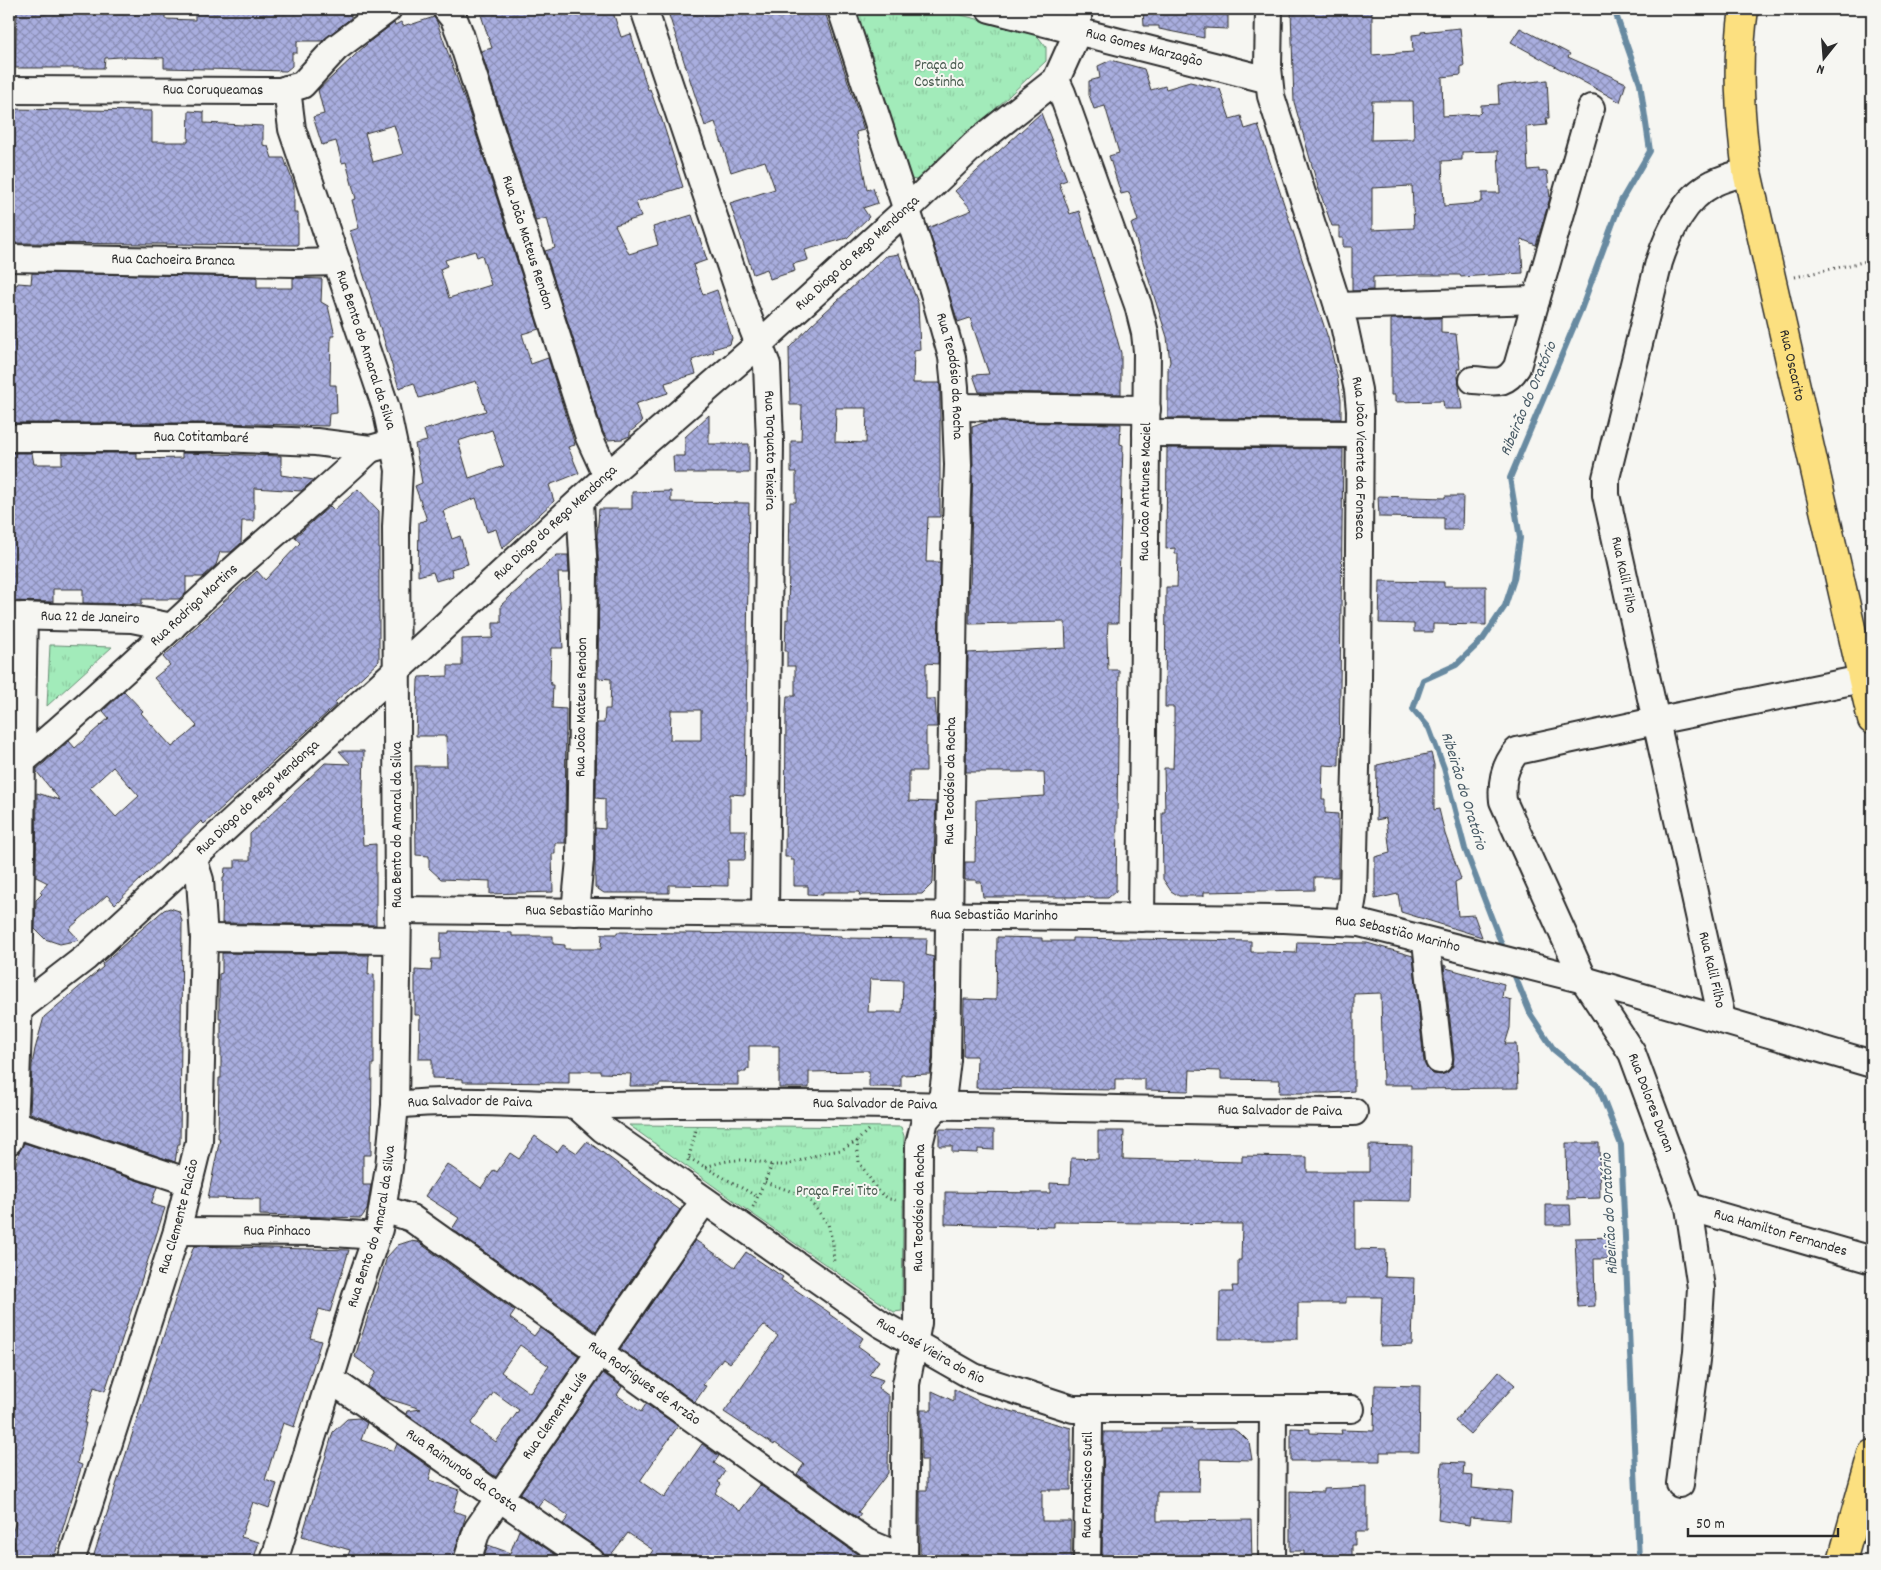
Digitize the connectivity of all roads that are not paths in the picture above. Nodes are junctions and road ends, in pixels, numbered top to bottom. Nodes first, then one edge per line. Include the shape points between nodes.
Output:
1 (388, 9) edge
2 (446, 9) edge
3 (644, 9) edge
4 (841, 9) edge
5 (990, 9) edge
6 (1269, 9) edge
7 (1744, 9) edge
8 (1078, 20) edge
9 (1056, 80) junction
10 (1269, 80) junction
11 (287, 89) junction
12 (9, 90) edge
13 (1591, 108) dead end
14 (1747, 172) junction
15 (906, 210) junction
16 (9, 258) edge
17 (337, 262) junction
18 (1536, 300) junction
19 (1338, 306) junction
20 (759, 344) junction
21 (1473, 380) dead end
22 (956, 407) junction
23 (1146, 421) junction
24 (1360, 434) junction
25 (9, 438) edge
26 (382, 446) junction
27 (607, 476) junction
28 (580, 502) junction
29 (16, 616) edge
30 (172, 627) junction
31 (398, 669) junction
32 (1868, 678) edge
33 (1872, 720) edge
34 (1655, 721) junction
35 (20, 763) junction
36 (193, 858) junction
37 (398, 910) junction
38 (575, 912) junction
39 (765, 913) junction
40 (949, 915) junction
41 (1141, 918) junction
42 (1349, 921) junction
43 (204, 938) junction
44 (397, 940) junction
45 (1426, 941) junction
46 (1584, 980) junction
47 (19, 1009) junction
48 (1722, 1019) junction
49 (1439, 1060) dead end
50 (1872, 1064) edge
51 (394, 1105) junction
52 (576, 1105) junction
53 (938, 1105) junction
54 (1354, 1112) dead end
55 (11, 1133) edge
56 (189, 1182) junction
57 (704, 1201) junction
58 (1689, 1207) junction
59 (383, 1210) junction
60 (177, 1231) junction
61 (377, 1236) junction
62 (1872, 1260) edge
63 (913, 1342) junction
64 (600, 1354) junction
65 (331, 1380) junction
66 (1088, 1409) junction
67 (1351, 1409) dead end
68 (1273, 1410) junction
69 (1872, 1454) edge
70 (1680, 1484) dead end
71 (500, 1500) junction
72 (904, 1559) edge
73 (71, 1561) edge
74 (274, 1561) edge
75 (467, 1561) edge
76 (591, 1561) edge
77 (1087, 1561) edge
78 (1272, 1561) edge
79 (1842, 1561) edge

1 - 11 street, Rua Coruqueamas via 336,48 302,85
2 - 27 street, Rua João Mateus Rendon via 460,34 589,437
3 - 20 street, Rua Torquato Teixeira
4 - 15 street, Rua Teodósio da Rocha
5 - 8 street, Rua Gomes Marzagão
6 - 10 street, Rua João Vicente da Fonseca
7 - 14 main road, Rua Oscarito via 1740,93
8 - 9 street, Rua Diogo do Rego Mendonça
8 - 10 street, Rua Gomes Marzagão
9 - 15 street, Rua Diogo do Rego Mendonça via 975,144
9 - 23 street, Rua João Antunes Maciel via 1138,305 1147,352
10 - 19 street, Rua João Vicente da Fonseca via 1271,96
11 - 12 street, Rua Coruqueamas
11 - 17 street, Rua Bento do Amaral da Silva via 292,129
13 - 18 street
14 - 32 main road, Rua Oscarito
14 - 34 street, Rua Kalil Filho via 1714,183 1700,193 1671,230 1658,262 1606,478 1606,495
15 - 20 street, Rua Diogo do Rego Mendonça
15 - 22 street, Rua Teodósio da Rocha via 952,357
16 - 17 street, Rua Cachoeira Branca
17 - 26 street, Rua Bento do Amaral da Silva via 386,408
18 - 19 street
18 - 21 street via 1518,368 1512,376 1505,381
19 - 24 street, Rua João Vicente da Fonseca via 1358,390
20 - 27 street, Rua Diogo do Rego Mendonça
20 - 39 street, Rua Torquato Teixeira via 768,365 770,441
22 - 23 street
22 - 40 street, Rua Teodósio da Rocha via 958,465
23 - 24 street
23 - 41 street, Rua João Antunes Maciel
24 - 42 street, Rua João Vicente da Fonseca via 1357,722 1353,896
25 - 26 street, Rua Cotitambaré via 219,438
26 - 30 street, Rua Rodrigo Martins
26 - 31 street, Rua Bento do Amaral da Silva via 399,470 396,527
27 - 28 street, Rua Diogo do Rego Mendonça
28 - 31 street, Rua Diogo do Rego Mendonça
28 - 38 street, Rua João Mateus Rendon via 584,572 580,860
29 - 30 street, Rua 22 de Janeiro via 132,619
29 - 35 street
30 - 35 street, Rua Rodrigo Martins
31 - 36 street, Rua Diogo do Rego Mendonça
31 - 37 street, Rua Bento do Amaral da Silva
32 - 33 main road, Rua Oscarito
32 - 34 street
34 - 46 street, Rua Dolores Duran via 1517,751 1506,766 1502,801
34 - 48 street, Rua Kalil Filho
35 - 47 street
36 - 43 street, Rua Clemente Falcão via 200,880
36 - 47 street, Rua Diogo do Rego Mendonça via 85,958
37 - 38 street, Rua Sebastião Marinho
37 - 44 street, Rua Bento do Amaral da Silva
38 - 39 street, Rua Sebastião Marinho
39 - 40 street, Rua Sebastião Marinho
40 - 41 street, Rua Sebastião Marinho
40 - 53 street, Rua Teodósio da Rocha via 947,1060 942,1101
41 - 42 street, Rua Sebastião Marinho
42 - 45 street, Rua Sebastião Marinho
43 - 44 street
43 - 56 street, Rua Clemente Falcão via 199,1142
44 - 51 street, Rua Bento do Amaral da Silva
45 - 46 street, Rua Sebastião Marinho
45 - 49 street
46 - 48 street, Rua Sebastião Marinho
46 - 58 street, Rua Dolores Duran via 1632,1054
47 - 55 street
48 - 50 street, Rua Sebastião Marinho
51 - 52 street, Rua Salvador de Paiva via 427,1102
51 - 59 street, Rua Bento do Amaral da Silva
52 - 53 street, Rua Salvador de Paiva
52 - 57 street, Rua José Vieira do Rio via 603,1129
53 - 54 street, Rua Salvador de Paiva
53 - 63 street, Rua Teodósio da Rocha via 925,1120 919,1145 918,1323
55 - 56 street
56 - 60 street, Rua Clemente Falcão
57 - 63 street, Rua José Vieira do Rio via 881,1324
57 - 64 street, Rua Clemente Luís
58 - 62 street, Rua Hamilton Fernandes
58 - 70 street, Rua Dolores Duran via 1701,1288 1697,1352
59 - 61 street, Rua Bento do Amaral da Silva
59 - 64 street, Rua Rodrigues de Arzão via 411,1218
60 - 61 street, Rua Pinhaco via 319,1232
60 - 73 street, Rua Clemente Falcão
61 - 65 street, Rua Bento do Amaral da Silva
63 - 66 street, Rua José Vieira do Rio via 974,1377 1074,1408
63 - 72 street, Rua Teodósio da Rocha via 906,1384
64 - 71 street, Rua Clemente Luís
64 - 72 street, Rua Rodrigues de Arzão via 866,1542
65 - 71 street, Rua Raimundo da Costa
65 - 74 street, Rua Bento do Amaral da Silva
66 - 68 street, Rua José Vieira do Rio
66 - 77 street, Rua Francisco Sutil
67 - 68 street, Rua José Vieira do Rio
68 - 78 street
69 - 79 main road
71 - 75 street, Rua Clemente Luís via 477,1530
71 - 76 street, Rua Raimundo da Costa

